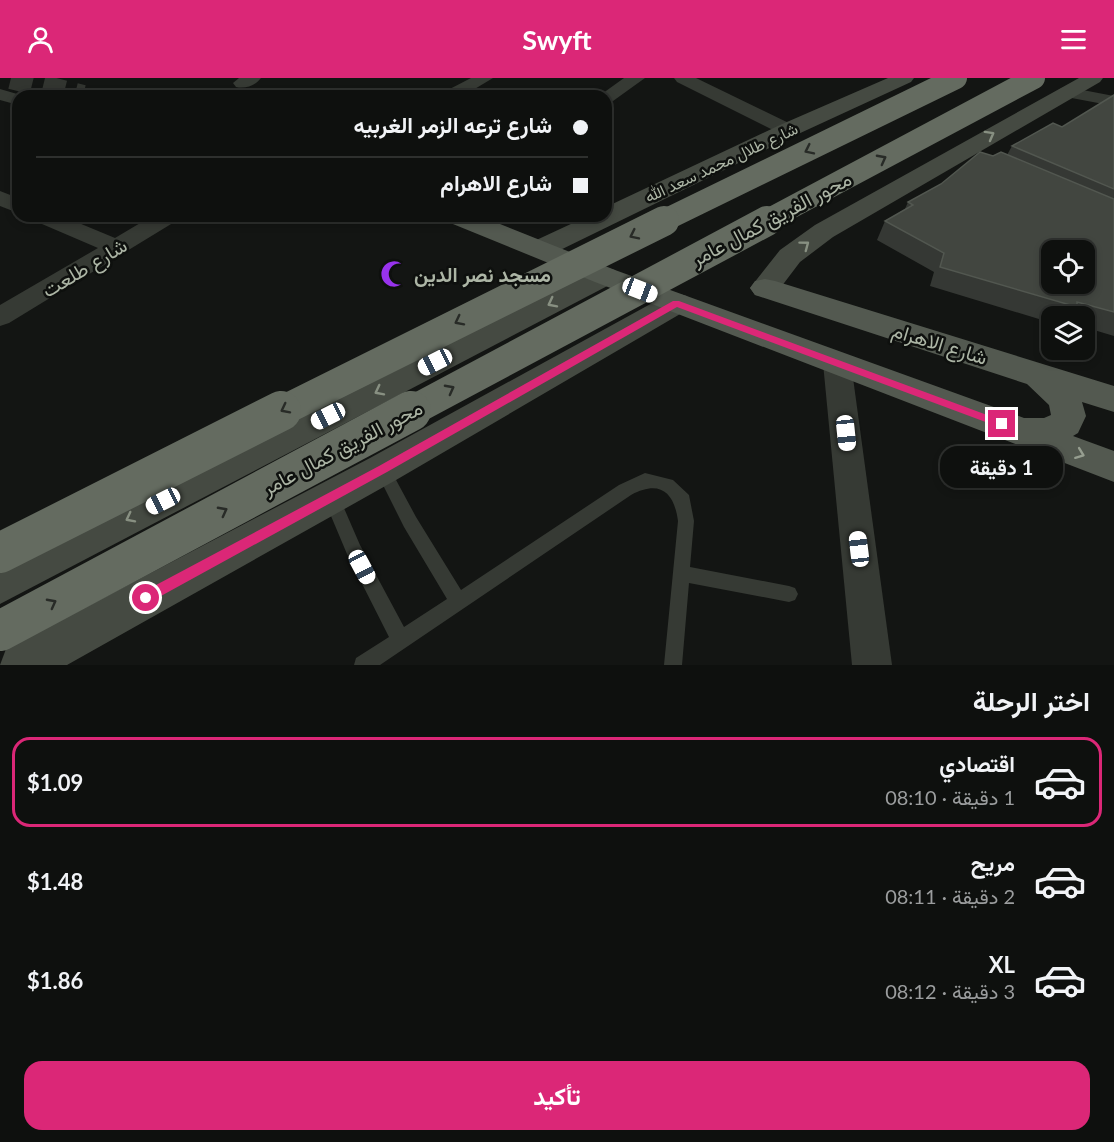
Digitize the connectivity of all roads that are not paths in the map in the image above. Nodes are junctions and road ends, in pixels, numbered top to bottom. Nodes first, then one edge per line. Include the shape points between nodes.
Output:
1 (636, 78) edge
2 (683, 78) edge
3 (904, 78) edge
4 (956, 78) edge
5 (1034, 78) edge
6 (1094, 78) edge
7 (478, 79) edge
8 (460, 90) edge
9 (1067, 92) junction
10 (612, 94) edge
11 (1114, 101) edge
12 (788, 130) junction
13 (612, 214) edge
14 (57, 222) edge
15 (158, 222) edge
16 (472, 222) edge
17 (596, 222) edge
18 (117, 247) junction
19 (540, 249) junction
20 (605, 276) junction
21 (676, 303) junction
22 (0, 317) edge
23 (837, 363) junction
24 (1031, 371) junction
25 (1114, 399) edge
26 (1023, 432) junction
27 (286, 438) junction
28 (1114, 467) edge
29 (383, 469) junction
30 (331, 497) junction
31 (0, 553) edge
32 (681, 573) junction
33 (0, 584) edge
34 (789, 594) dead end
35 (458, 602) junction
36 (0, 631) edge
37 (400, 640) junction
38 (22, 665) edge
39 (363, 665) edge
40 (673, 665) edge
41 (872, 665) edge

1 - 10 street
2 - 12 street
3 - 12 main road, شارع طلال محمد سعد الله
4 -> 31 highway, bridge via 506,298
36 -> 5 highway, محور الفريق كمال عامر, bridge
6 - 9 main road
7 - 8 street
9 - 11 street
24 -> 9 main road, شارع الاهرام via 765,288 790,256 824,231 969,156
12 - 13 main road, شارع طلال محمد سعد الله
14 - 18 street
15 - 18 street, شارع طلعت
16 - 19 main road
17 - 19 main road, شارع طلال محمد سعد الله
18 - 22 street, شارع طلعت
19 - 20 main road
20 - 21 main road
20 -> 27 main road
21 - 23 main road
21 - 29 main road
23 - 26 main road
23 - 41 street
24 - 25 main road, شارع الاهرام
24 - 26 main road via 1059,392 1069,414 1058,430 1046,434
26 -> 28 main road
27 - 30 main road
27 -> 33 main road
29 - 30 main road
29 - 35 lane
30 - 37 lane
30 - 38 main road
32 - 34 lane
32 - 35 lane via 684,500 667,485 645,480
32 - 40 lane
35 - 37 lane
37 - 39 lane

